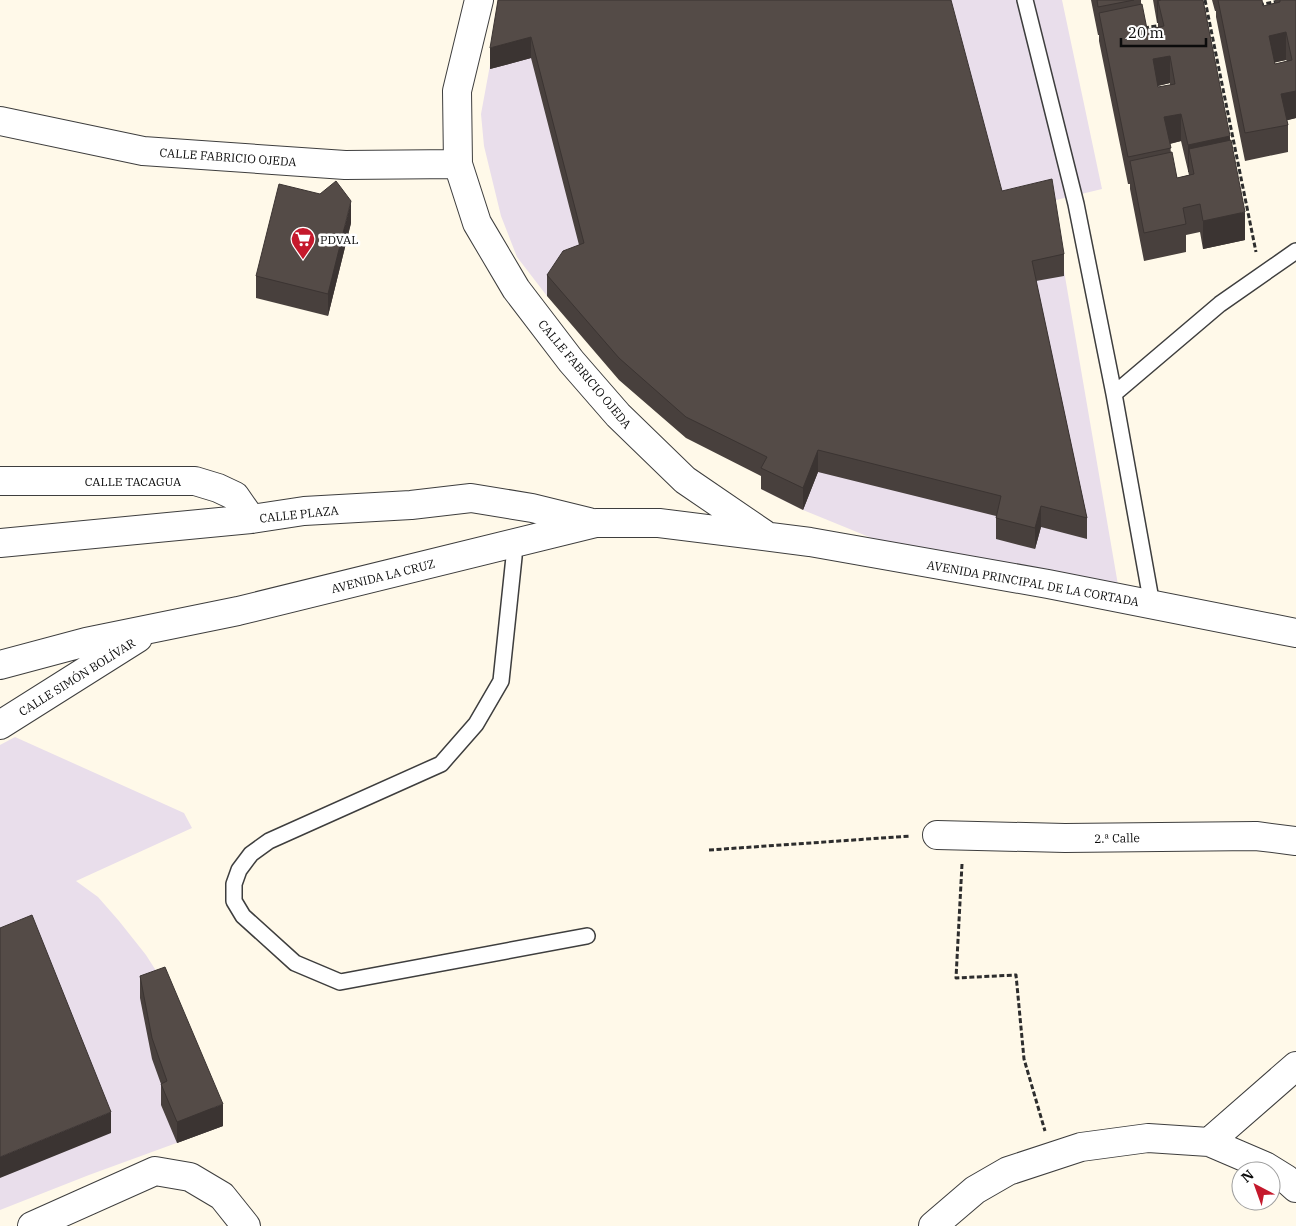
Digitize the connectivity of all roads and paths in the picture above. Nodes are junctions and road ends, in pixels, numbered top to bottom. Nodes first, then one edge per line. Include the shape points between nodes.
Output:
1 (479, 0) edge
2 (1025, 0) edge
3 (1205, 0) edge
4 (1284, 0) edge
5 (1255, 6) edge
6 (1208, 15) junction
7 (1199, 17) edge
8 (1163, 25) edge
9 (1136, 30) edge
10 (0, 121) edge
11 (458, 164) junction
12 (1296, 251) edge
13 (1261, 274) junction
14 (1114, 394) junction
15 (0, 481) edge
16 (251, 519) junction
17 (596, 523) junction
18 (769, 537) junction
19 (0, 543) edge
20 (514, 543) junction
21 (1152, 604) junction
22 (153, 629) junction
23 (1296, 633) edge
24 (0, 666) edge
25 (0, 725) edge
26 (937, 835) joint
27 (963, 836) junction
28 (1296, 841) edge
29 (709, 850) dead end
30 (587, 936) dead end
31 (1296, 1066) edge
32 (1210, 1142) junction
33 (1053, 1155) junction
34 (1296, 1188) edge
35 (32, 1226) edge
36 (246, 1226) edge
37 (932, 1226) edge

1 - 11 street, CALLE FABRICIO OJEDA via 457,91
2 - 14 lane via 1076,204
3 - 6 path
4 - 5 path
6 - 7 path
6 - 13 path
8 - 9 path
10 - 11 street, CALLE FABRICIO OJEDA via 143,151 345,165
11 - 18 street, CALLE FABRICIO OJEDA via 477,223 516,289 571,361 618,416 684,480
12 - 13 lane
13 - 14 lane via 1220,304
14 - 21 lane
15 - 16 street, CALLE TACAGUA via 195,481 235,496
16 - 17 street, CALLE PLAZA via 471,498
16 - 19 street, CALLE PLAZA
17 - 18 street, AVENIDA LA CRUZ via 659,523
17 - 20 street, AVENIDA LA CRUZ
18 - 21 street, AVENIDA PRINCIPAL DE LA CORTADA
20 - 22 street, AVENIDA LA CRUZ
20 - 30 lane via 501,681 476,724 441,764 269,841 251,854 239,870 234,884 234,901 243,916 295,963 340,982
21 - 23 street, AVENIDA PRINCIPAL DE LA CORTADA
22 - 24 street, AVENIDA LA CRUZ via 86,642
22 - 25 street, CALLE SIMÓN BOLÍVAR
26 - 27 street, 2.ª Calle
26 - 29 path
27 - 28 street, 2.ª Calle via 1256,836
27 - 33 path via 956,978 1016,975 1024,1059
31 - 32 street
32 - 33 street via 1148,1138 1081,1147
32 - 34 street via 1266,1166
33 - 37 street via 1008,1171 975,1190
35 - 36 street via 155,1171 190,1177 222,1196

